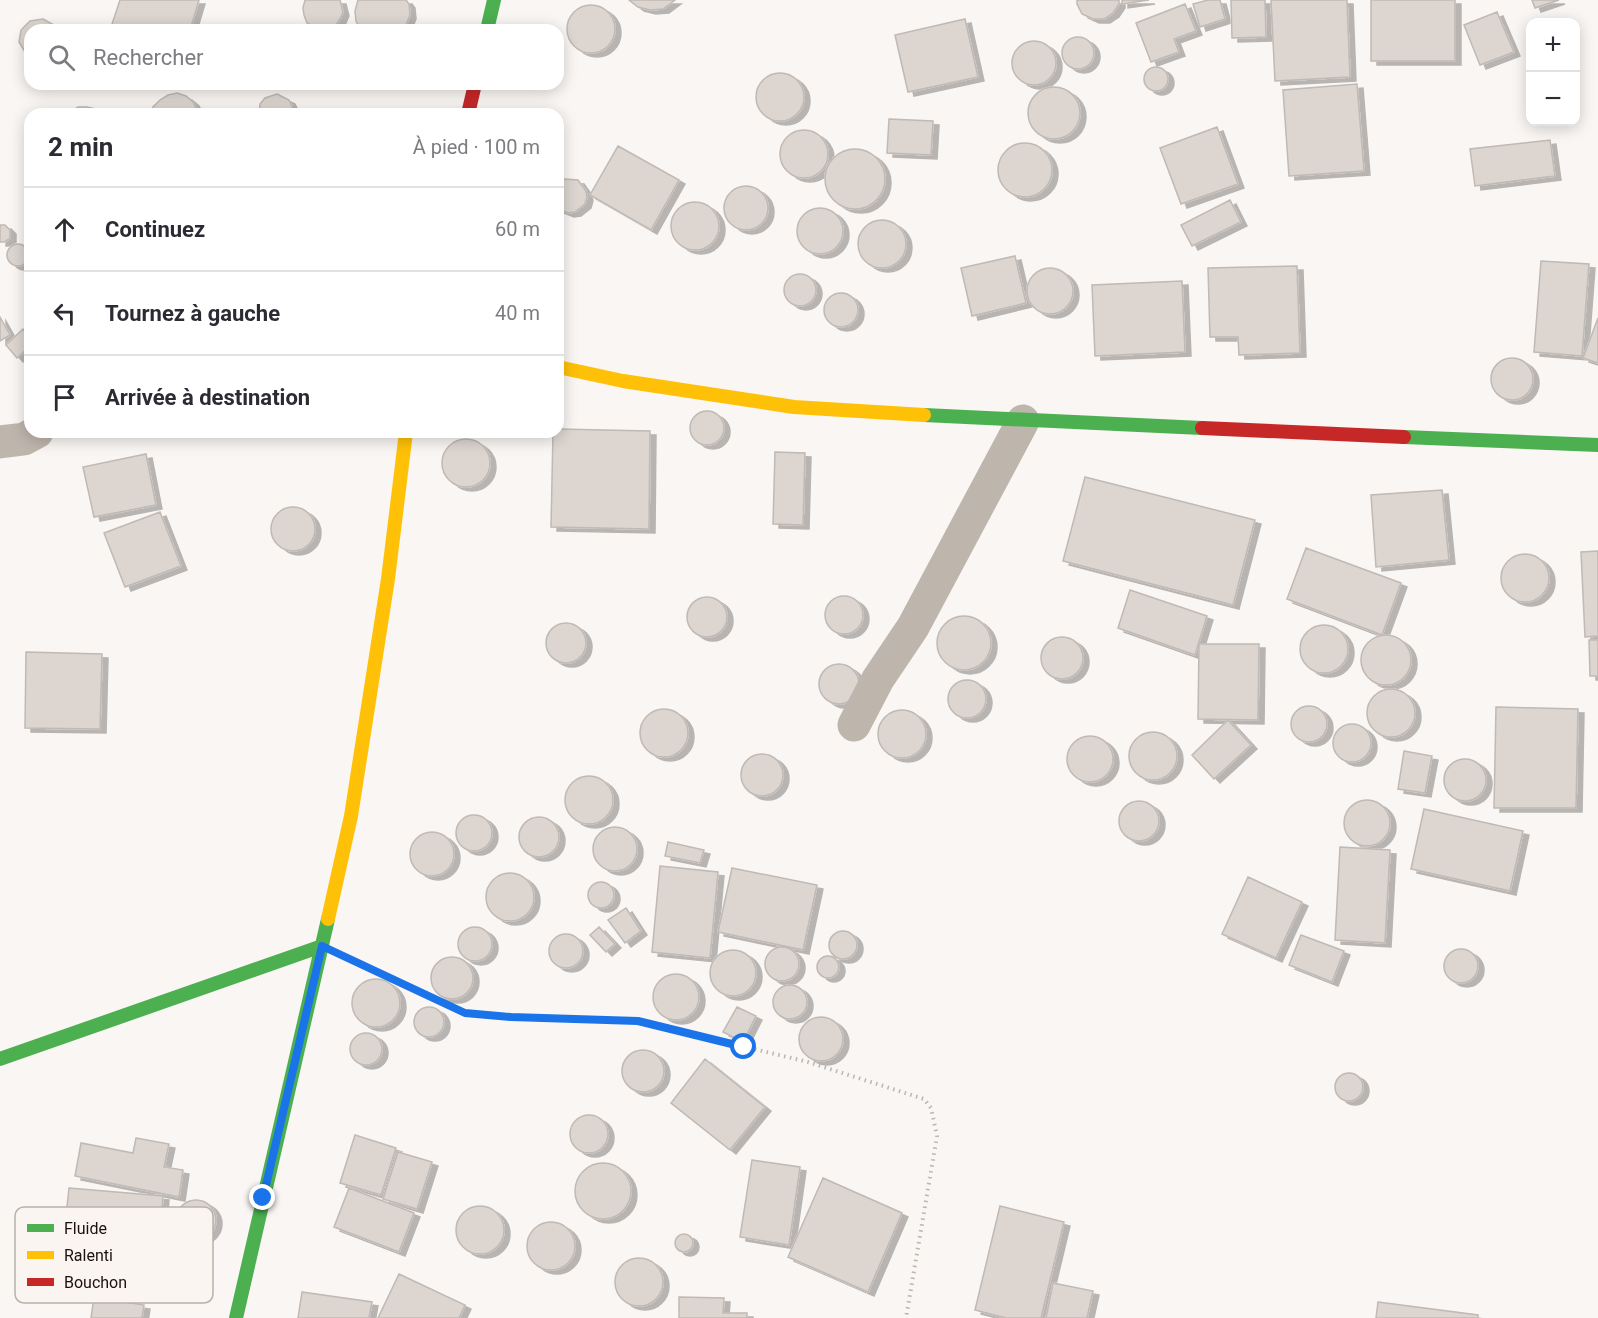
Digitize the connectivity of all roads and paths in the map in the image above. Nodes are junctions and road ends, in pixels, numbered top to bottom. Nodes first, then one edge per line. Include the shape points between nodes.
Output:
1 (494, 0) edge
2 (488, 24) edge
3 (474, 90) edge
4 (469, 108) edge
5 (564, 368) edge
6 (1023, 421) junction
7 (26, 438) edge
8 (405, 438) edge
9 (0, 442) edge
10 (1598, 445) edge
11 (854, 725) dead end
12 (322, 946) junction
13 (0, 1059) edge
14 (236, 1318) edge
15 (906, 1318) edge

1 - 2 street
3 - 4 street
5 - 6 street via 794,407
6 - 10 street
6 - 11 street via 913,627 878,679
7 - 9 street
8 - 12 street via 351,816
12 - 13 street
12 - 14 street
12 - 15 path via 465,1013 638,1021 808,1062 924,1099 932,1108 937,1136

